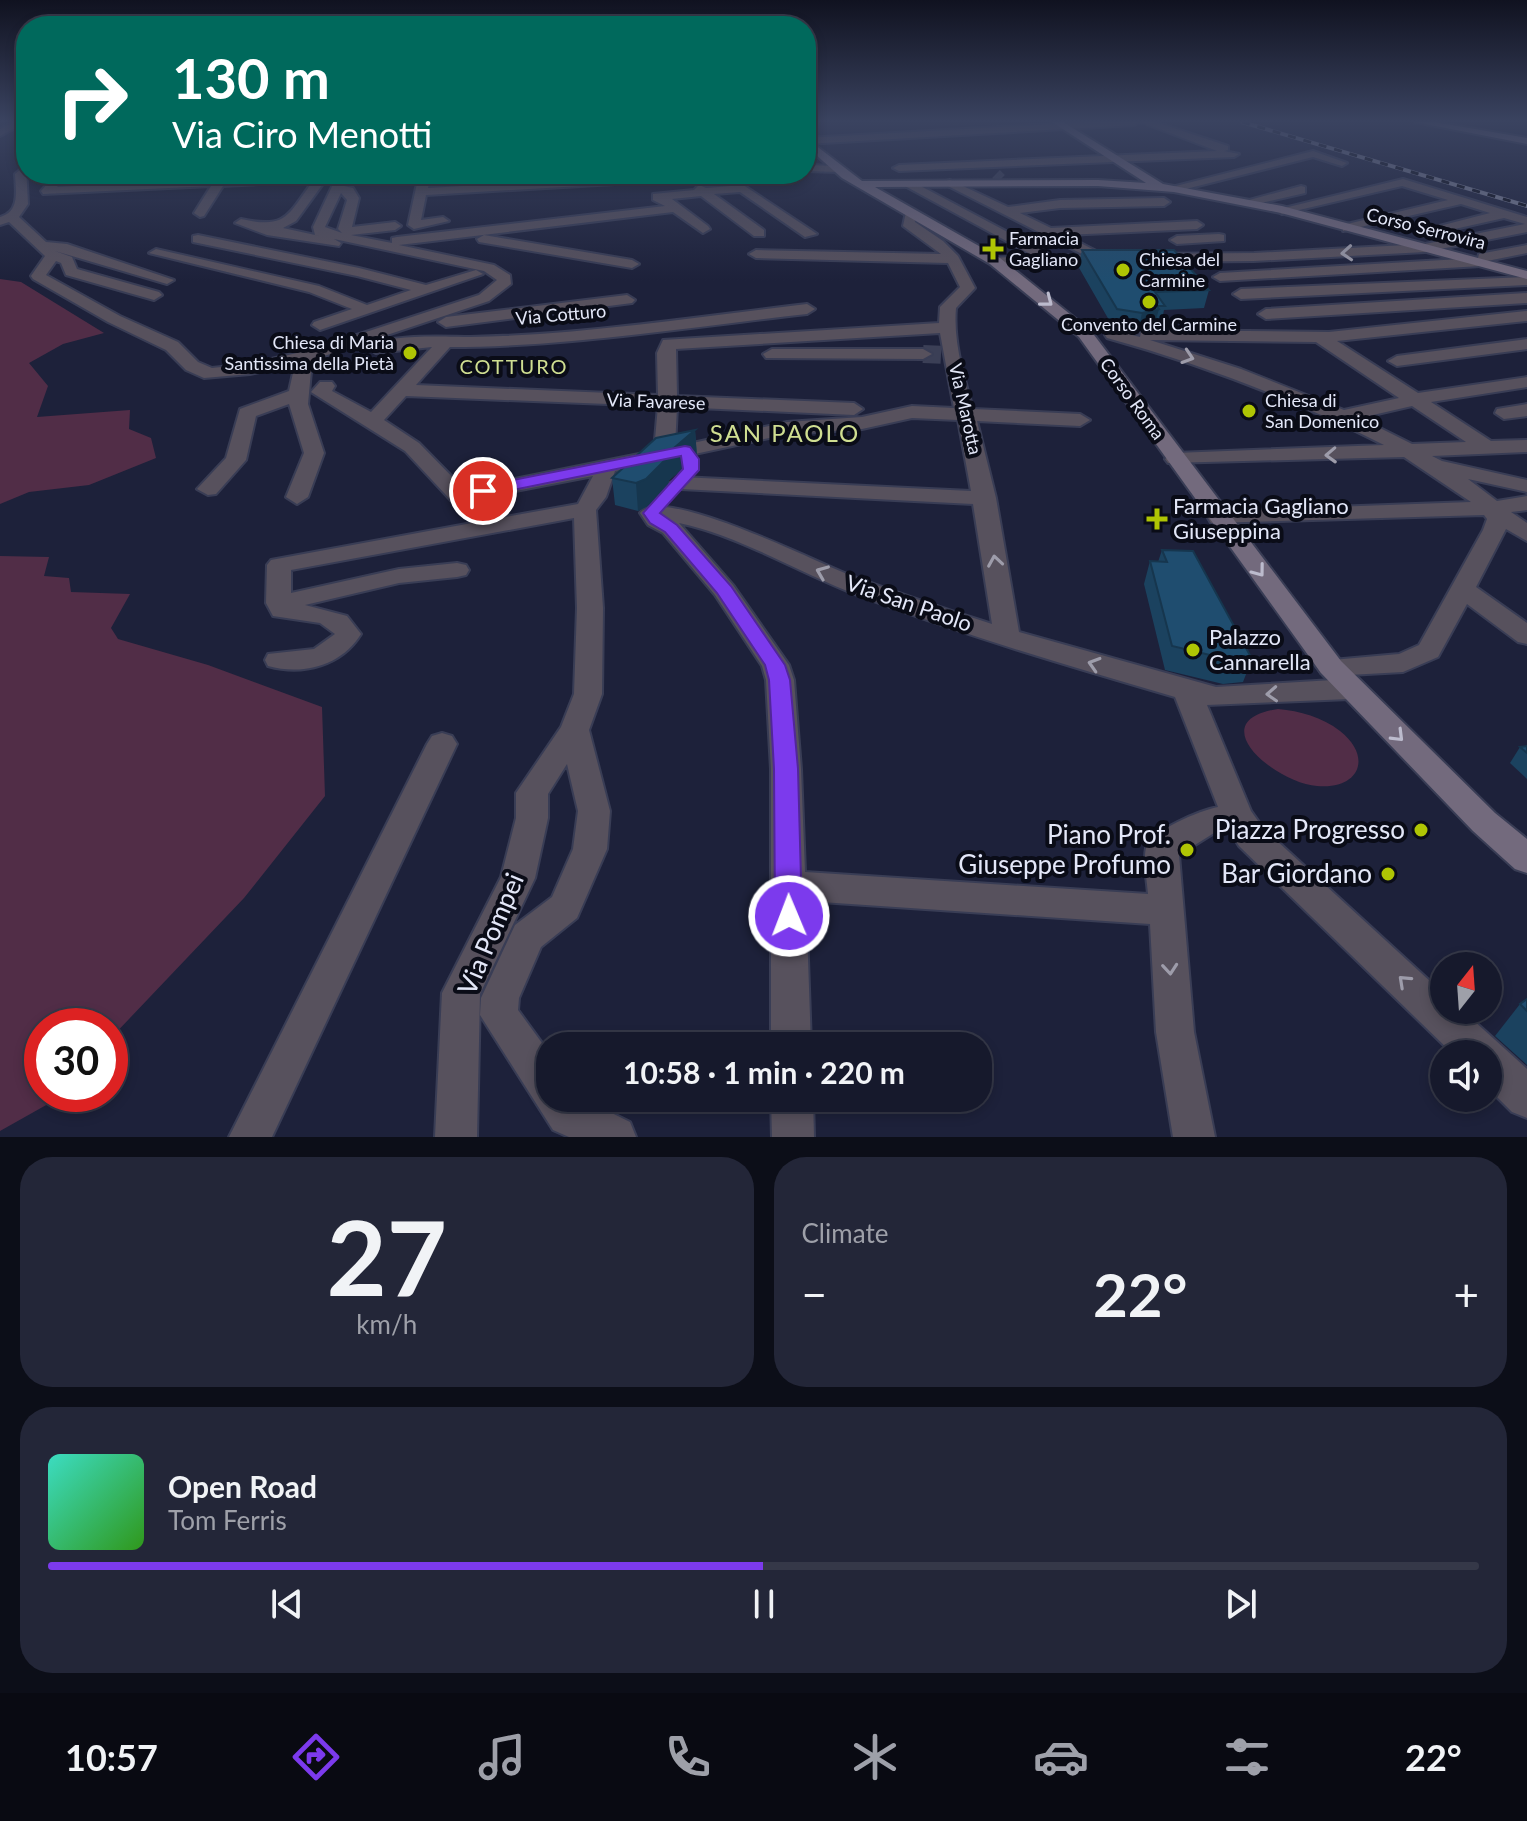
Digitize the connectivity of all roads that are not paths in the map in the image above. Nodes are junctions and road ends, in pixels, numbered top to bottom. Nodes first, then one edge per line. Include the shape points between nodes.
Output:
1 (847, 175) edge
2 (997, 175) joint
3 (1144, 175) edge
4 (1226, 175) edge
5 (1356, 175) edge
6 (950, 183) junction
7 (21, 184) edge
8 (51, 184) edge
9 (109, 184) edge
10 (179, 184) edge
11 (219, 184) edge
12 (317, 184) edge
13 (339, 184) edge
14 (344, 184) edge
15 (423, 184) edge
16 (464, 184) edge
17 (488, 184) edge
18 (508, 184) edge
19 (524, 184) edge
20 (594, 184) edge
21 (658, 184) edge
22 (693, 184) edge
23 (737, 184) edge
24 (859, 184) junction
25 (909, 184) junction
26 (1390, 184) junction
27 (1144, 185) junction
28 (162, 186) junction
29 (1159, 186) junction
30 (1318, 186) dead end
31 (742, 188) junction
32 (1174, 188) junction
33 (1240, 188) dead end
34 (464, 189) junction
35 (103, 190) junction
36 (1428, 190) junction
37 (553, 191) edge
38 (422, 192) junction
39 (703, 192) junction
40 (1214, 195) junction
41 (153, 197) dead end
42 (661, 197) junction
43 (985, 199) junction
44 (1120, 200) junction
45 (1461, 200) junction
46 (507, 201) dead end
47 (1386, 201) dead end
48 (1164, 202) junction
49 (1248, 202) junction
50 (460, 205) dead end
51 (677, 208) junction
52 (1282, 210) junction
53 (535, 211) dead end
54 (1009, 211) junction
55 (1344, 211) dead end
56 (200, 213) dead end
57 (1180, 213) junction
58 (1504, 214) junction
59 (910, 215) junction
60 (1316, 219) junction
61 (6, 220) edge
62 (1029, 221) junction
63 (1527, 221) edge
64 (241, 223) dead end
65 (1197, 225) junction
66 (395, 226) dead end
67 (1352, 227) junction
68 (1527, 228) edge
69 (271, 229) junction
70 (703, 229) dead end
71 (1051, 232) junction
72 (759, 233) dead end
73 (458, 234) junction
74 (810, 234) dead end
75 (330, 236) junction
76 (1401, 237) junction
77 (198, 239) dead end
78 (780, 241) dead end
79 (1074, 243) junction
80 (236, 246) junction
81 (1430, 247) junction
82 (1527, 249) edge
83 (47, 251) junction
84 (948, 251) junction
85 (156, 253) dead end
86 (756, 254) dead end
87 (1197, 258) junction
88 (1050, 259) junction
89 (1100, 259) junction
90 (1483, 260) junction
91 (995, 261) junction
92 (632, 264) dead end
93 (476, 274) junction
94 (1526, 275) edge
95 (1220, 277) junction
96 (505, 278) junction
97 (167, 280) dead end
98 (426, 290) junction
99 (1241, 294) junction
100 (154, 295) dead end
101 (1527, 298) edge
102 (627, 300) dead end
103 (807, 309) dead end
104 (367, 310) junction
105 (1266, 314) junction
106 (1527, 316) edge
107 (412, 324) junction
108 (320, 325) dead end
109 (945, 328) junction
110 (1085, 334) junction
111 (1113, 335) junction
112 (1297, 337) junction
113 (1320, 337) junction
114 (445, 343) junction
115 (1527, 344) edge
116 (667, 348) junction
117 (923, 354) tunnel mouth
118 (311, 356) junction
119 (1397, 361) dead end
120 (1527, 382) edge
121 (326, 386) dead end
122 (400, 390) junction
123 (298, 394) junction
124 (1417, 399) junction
125 (668, 403) junction
126 (1527, 410) edge
127 (912, 412) junction
128 (1504, 413) dead end
129 (964, 414) junction
130 (1340, 417) junction
131 (1080, 420) dead end
132 (373, 421) junction
133 (1527, 446) edge
134 (1488, 448) junction
135 (1409, 452) junction
136 (675, 453) junction
137 (1175, 459) junction
138 (1430, 463) junction
139 (607, 466) junction
140 (1527, 470) edge
141 (1458, 472) junction
142 (681, 483) junction
143 (1527, 486) edge
144 (208, 489) dead end
145 (459, 496) junction
146 (297, 497) dead end
147 (985, 498) junction
148 (1527, 503) edge
149 (1491, 508) junction
150 (585, 509) junction
151 (651, 513) junction
152 (1219, 518) junction
153 (489, 527) junction
154 (1527, 534) edge
155 (457, 570) dead end
156 (1463, 589) junction
157 (279, 603) junction
158 (1527, 636) edge
159 (1007, 638) junction
160 (278, 660) dead end
161 (1341, 679) junction
162 (1178, 689) junction
163 (574, 730) junction
164 (442, 744) dead end
165 (1237, 816) junction
166 (1527, 859) edge
167 (788, 885) junction
168 (1164, 901) junction
169 (791, 1032) edge
170 (1466, 1040) edge
171 (536, 1069) edge
172 (1502, 1073) edge
173 (1527, 1097) edge
174 (566, 1112) edge
175 (792, 1112) edge
176 (250, 1137) edge
177 (456, 1137) edge
178 (615, 1137) edge
179 (793, 1137) edge
180 (1194, 1137) edge

1 - 24 main road, Corso Roma
2 - 6 main road, Corso Serrovira
2 - 27 main road, Corso Serrovira
3 - 29 main road
4 - 32 street
5 - 26 street
6 - 25 main road, Corso Serrovira
6 - 43 street
7 - 61 street via 22,204
8 - 35 street via 47,188 54,192
9 - 35 street
10 - 28 street
11 - 56 street
12 - 69 street via 292,218
13 - 75 street via 319,227
14 - 66 street via 353,198 345,229
15 - 38 street
16 - 34 street
17 - 34 street
18 - 46 street
19 - 37 street
20 - 37 street
21 - 42 street
22 - 39 street
23 - 31 street
24 - 25 main road, Corso Serrovira
24 - 59 main road, Corso Roma
25 - 88 street
26 - 36 street
26 - 52 street
27 - 29 main road, Corso Serrovira
27 - 48 street
28 - 35 street
28 - 41 street
29 - 32 main road, Corso Serrovira
30 - 49 street
31 - 39 street
31 - 74 street
32 - 40 main road, Corso Serrovira
33 - 40 street
34 - 38 street
34 - 50 street
36 - 45 street
36 - 47 street
37 - 42 street
38 - 53 street via 414,225
39 - 42 street
39 - 72 street
40 - 49 main road, Corso Serrovira
42 - 51 street
43 - 44 street
43 - 54 street
44 - 48 street
44 - 54 street
45 - 58 street
45 - 67 street
48 - 57 street
49 - 52 main road, Corso Serrovira
51 - 70 street
51 - 73 street
52 - 60 main road, Corso Serrovira
54 - 62 street
55 - 60 street
57 - 62 street
57 - 65 street
58 - 63 street
58 - 76 street
59 - 84 street via 908,223
59 - 91 main road, Corso Roma
60 - 67 main road, Corso Serrovira
61 - 83 street
62 - 71 street
64 - 69 street
65 - 71 street
65 - 79 street via 1219,238
67 - 76 main road, Corso Serrovira
67 - 81 main road, Corso Serrovira
68 - 81 street
69 - 80 street
69 - 93 street
71 - 79 street
73 - 75 street via 396,242
73 - 92 street
75 - 96 street via 489,268
76 - 81 main road, Corso Serrovira
77 - 80 street
78 - 84 street
79 - 89 street
80 - 98 street
81 -> 87 street
81 - 90 main road, Corso Serrovira
82 - 90 street
83 - 97 street via 62,247
83 - 100 street via 67,260 71,272
83 - 118 street via 38,276 172,346 192,366 210,374
84 - 86 street
84 - 109 street via 968,288 948,307
85 - 104 street via 314,289
87 - 89 street
87 - 95 street
88 - 89 street
88 - 91 street
90 - 94 main road, Corso Serrovira
90 - 95 street
91 -> 110 main road, Corso Roma
93 - 96 street
93 - 98 street
94 - 99 street
95 - 99 street
96 - 107 street via 484,298
98 - 104 street
99 - 105 street
101 - 105 street
102 - 107 street, Via Cotturo
103 - 114 street, Via Cotturo
104 - 108 street
105 - 112 street
106 - 113 street
107 - 118 street
109 - 116 street
109 - 129 street, Via Marotta
110 - 111 street
110 - 137 main road, Corso Roma
111 - 112 street
111 -> 130 street via 1188,356
112 - 113 street
113 - 124 street
114 - 118 street, Via Cotturo
114 - 122 street
115 - 119 street
116 - 117 street
116 - 125 street
118 - 123 street
120 - 124 street
121 - 132 street via 320,392
122 - 125 street, Via Favarese
122 - 132 street
123 - 144 street via 247,413 236,460
123 - 146 street via 301,424 314,453
124 - 130 street
124 - 134 street
125 - 127 street, Via Favarese
125 - 136 street
126 - 128 street
127 - 129 street
127 - 136 street via 862,423 787,428
129 - 131 street
129 - 147 street, Via Marotta
130 - 135 street
132 - 145 street via 412,447
133 - 134 street
134 - 135 street
135 -> 137 street
135 - 138 street
136 - 139 street
136 - 142 street via 691,459 691,470
137 - 152 main road, Corso Roma
138 - 141 street
138 - 149 street
139 - 145 street
139 - 150 street
140 - 141 street
141 - 143 street
142 - 147 street
142 - 151 street
145 - 153 street
159 -> 147 street, Via Marotta
148 - 149 street
149 - 152 street
149 - 154 street
149 - 156 street, Via San Paolo via 1498,519
150 - 153 street
150 - 163 street, Via Pompei via 588,694
159 -> 151 street, Via San Paolo via 690,519
151 - 167 street via 671,528 724,590 775,665 786,769
152 -> 161 main road, Corso Roma
153 - 157 street via 279,565
155 - 157 street via 399,576
156 - 158 street
156 - 161 street, Via San Paolo via 1429,651
157 - 160 street via 282,610 337,620 348,634 334,652
162 -> 159 street, Via San Paolo
161 -> 162 street, Via San Paolo via 1216,697
161 -> 166 main road, Corso Roma
162 - 165 street
163 - 171 street via 594,811 590,849 565,907 528,936 500,998 499,1015
163 - 177 street, Via Pompei via 532,793 532,818 518,878 461,993
164 - 176 street
165 - 168 street via 1206,822 1162,849
170 -> 165 street via 1251,837
167 - 168 street
167 - 169 street
168 -> 180 street via 1175,1032
172 - 173 street
174 - 178 street
175 - 179 street

